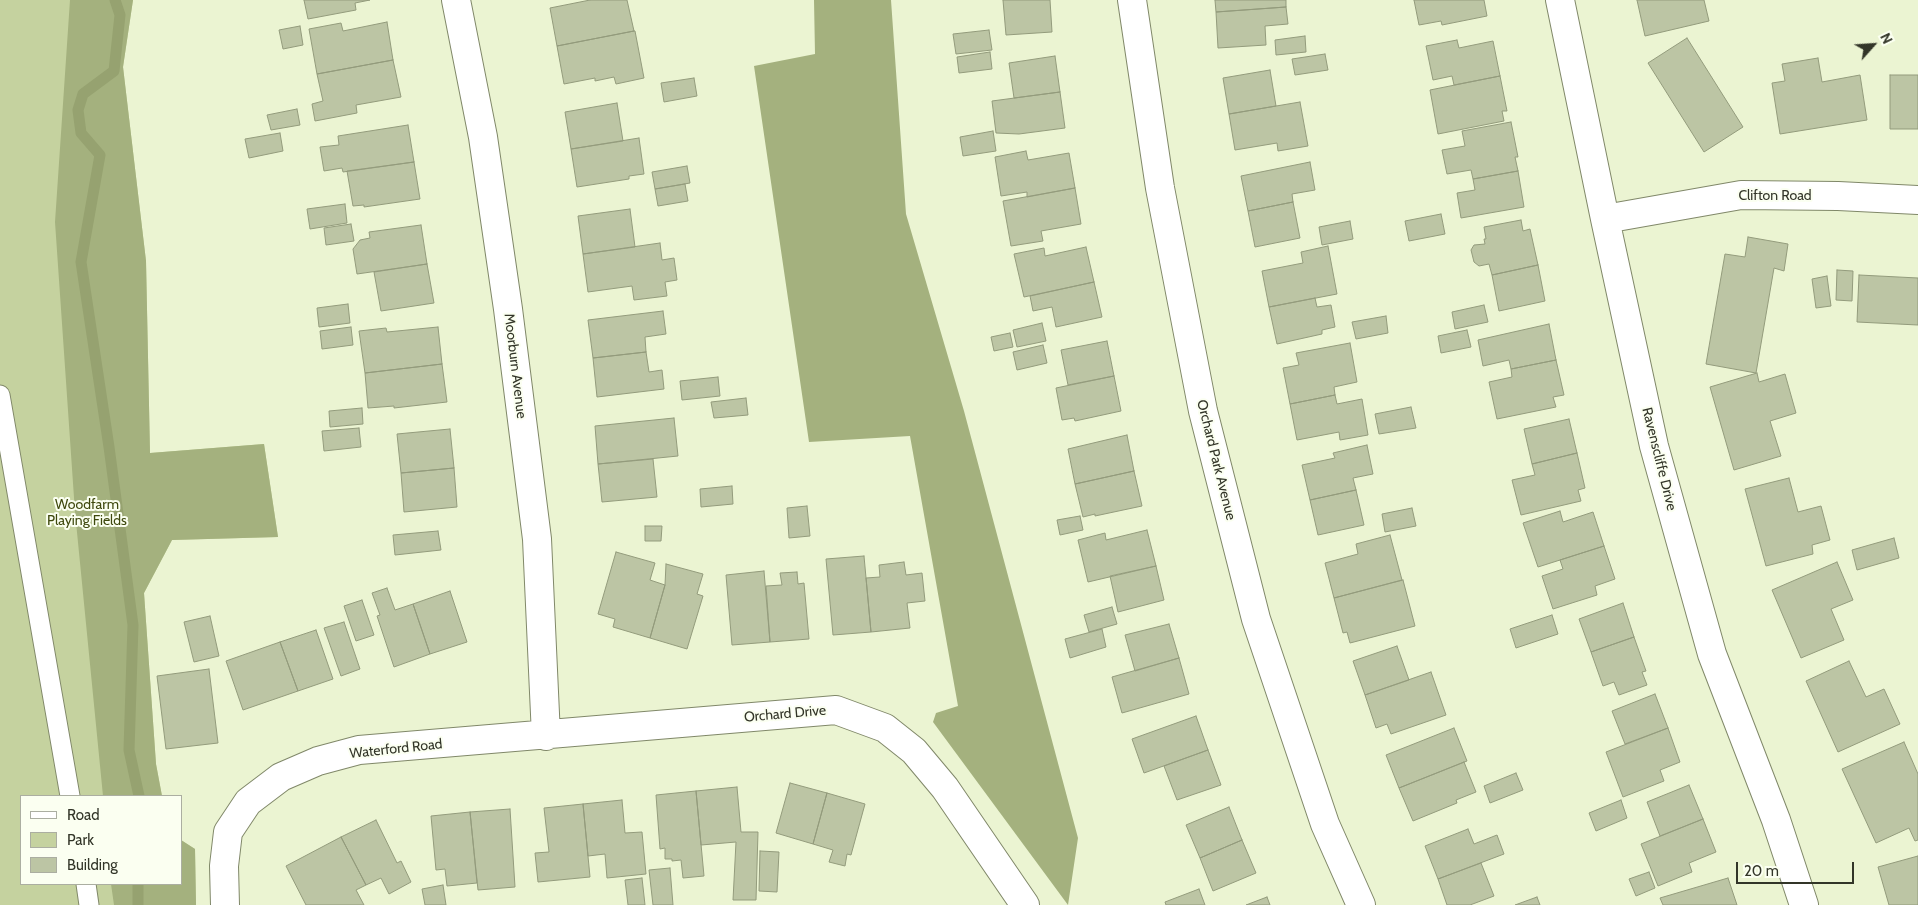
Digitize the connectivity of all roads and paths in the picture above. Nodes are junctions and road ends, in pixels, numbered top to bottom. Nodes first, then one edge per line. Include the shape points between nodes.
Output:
1 (456, 0) edge
2 (1132, 0) edge
3 (1560, 0) edge
4 (1918, 200) edge
5 (1605, 219) junction
6 (0, 395) edge
7 (546, 736) junction
8 (70, 795) edge
9 (86, 885) edge
10 (89, 905) edge
11 (225, 905) edge
12 (1025, 905) edge
13 (1361, 905) edge
14 (1804, 905) edge

1 - 7 street, Moorburn Avenue via 483,137 537,539
2 - 13 street, Orchard Park Avenue via 1160,188 1206,421 1256,619 1325,824
3 - 5 street, Ravenscliffe Drive
4 - 5 street, Clifton Road via 1741,195
5 - 14 street, Ravenscliffe Drive via 1654,446 1712,654 1776,820
6 - 8 lane
7 - 11 street, Waterford Road via 360,750 318,761 281,777 248,802 228,832 224,866
7 - 12 street, Orchard Drive via 836,710 885,728 914,751 945,788
9 - 10 lane

